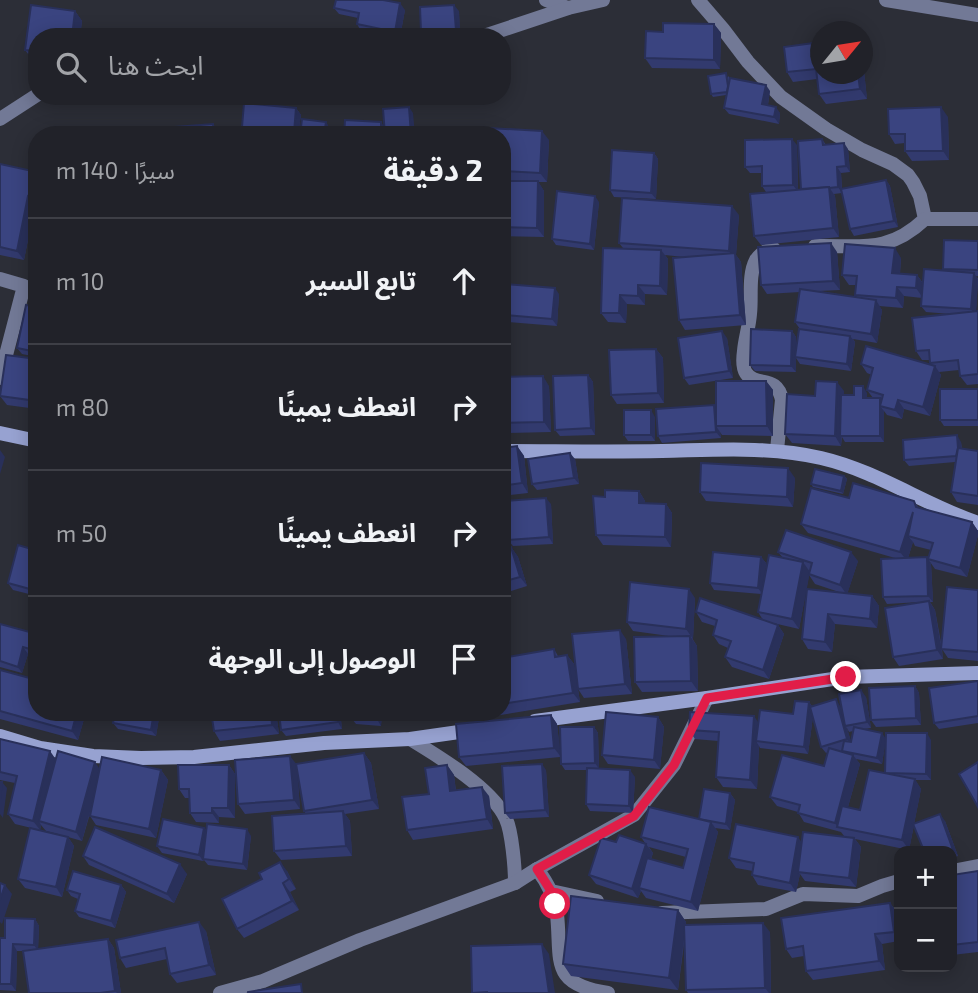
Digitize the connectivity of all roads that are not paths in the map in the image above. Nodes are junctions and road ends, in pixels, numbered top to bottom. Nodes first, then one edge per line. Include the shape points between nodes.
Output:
1 (546, 0) edge
2 (603, 0) edge
3 (698, 0) edge
4 (886, 0) edge
5 (568, 8) junction
6 (978, 15) edge
7 (508, 28) edge
8 (28, 101) edge
9 (0, 119) edge
10 (925, 219) junction
11 (978, 219) edge
12 (0, 279) edge
13 (0, 378) edge
14 (0, 433) edge
15 (28, 440) edge
16 (777, 450) junction
17 (511, 451) edge
18 (978, 523) edge
19 (978, 673) edge
20 (707, 698) junction
21 (520, 723) edge
22 (492, 727) edge
23 (0, 736) edge
24 (410, 739) junction
25 (978, 866) edge
26 (537, 869) junction
27 (957, 870) edge
28 (894, 882) edge
29 (515, 883) junction
30 (551, 891) junction
31 (614, 904) edge
32 (646, 911) edge
33 (220, 993) edge
34 (608, 993) edge

1 - 5 street
2 - 5 street
3 - 10 street via 781,97 826,129 908,175 920,196
4 - 6 street
5 - 7 street
8 - 9 street
10 - 11 street
10 - 16 street via 892,241 861,247 769,250 755,262 743,367 752,378 771,383 780,393
12 - 13 street via 24,286
14 - 15 street
16 - 17 street
16 - 18 street via 844,465
19 - 20 street via 846,677
20 - 21 street
20 - 26 street via 674,765 634,816
22 - 24 street
23 - 24 street via 40,748 141,758
24 - 29 street via 481,788 499,806 510,829
25 - 27 street
26 - 29 street
26 - 30 street
28 - 32 street via 858,896 803,894 766,909
29 - 33 street via 263,981
30 - 31 street
30 - 34 street via 564,974 579,986

